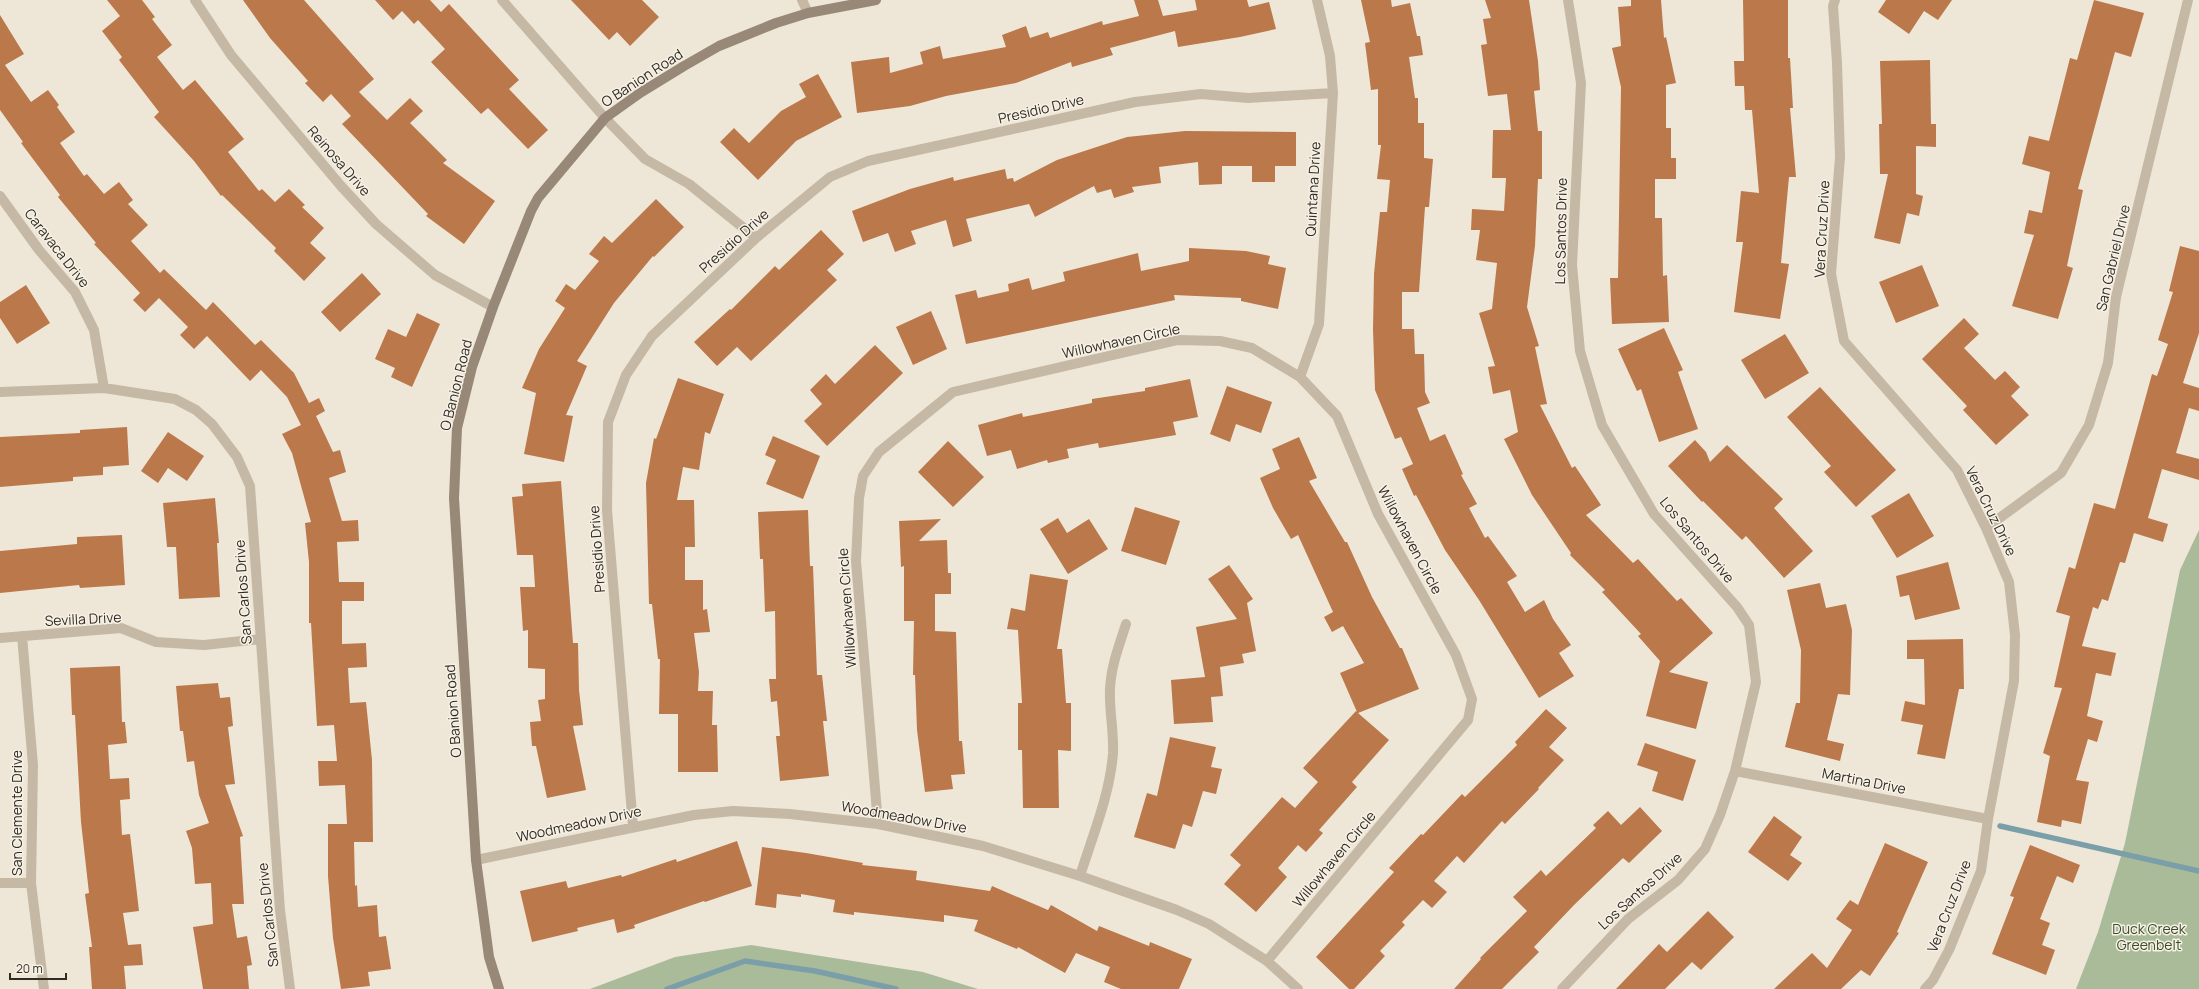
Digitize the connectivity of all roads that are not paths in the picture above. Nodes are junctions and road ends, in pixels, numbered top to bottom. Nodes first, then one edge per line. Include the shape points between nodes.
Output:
1 (195, 0) edge
2 (502, 0) edge
3 (802, 0) edge
4 (876, 0) edge
5 (1317, 0) edge
6 (1568, 0) edge
7 (1835, 0) edge
8 (2188, 0) edge
9 (808, 13) junction
10 (1333, 93) junction
11 (605, 118) junction
12 (0, 196) edge
13 (756, 238) junction
14 (493, 307) junction
15 (1300, 377) junction
16 (104, 388) junction
17 (0, 392) edge
18 (1986, 528) junction
19 (1126, 624) dead end
20 (22, 636) junction
21 (0, 638) edge
22 (260, 640) junction
23 (1735, 771) junction
24 (1988, 819) junction
25 (878, 824) junction
26 (633, 826) junction
27 (476, 860) junction
28 (1080, 876) junction
29 (0, 883) edge
30 (31, 883) junction
31 (1267, 961) junction
32 (44, 989) edge
33 (290, 989) edge
34 (499, 989) edge
35 (1298, 989) edge
36 (1562, 989) edge
37 (1925, 989) edge

1 - 14 street, Reinosa Drive via 232,54 341,186 376,224 435,275
2 - 11 street
3 - 9 street
4 - 9 street, O Banion Road
5 - 10 street, Quintana Drive via 1330,56
6 - 23 street, Los Santos Drive via 1581,83 1572,265 1580,351 1602,425 1654,514 1737,607 1749,625 1756,682
7 - 18 street, Vera Cruz Drive via 1833,6 1840,157 1831,274 1844,341 1957,470
8 - 18 street, San Gabriel Drive via 2116,297 2108,363 2089,425 2061,474
9 - 11 street, O Banion Road via 719,46 640,93
10 - 13 street, Presidio Drive via 1248,98 1201,94 1135,102 868,161 830,177
10 - 15 street, Quintana Drive via 1320,324
11 - 13 street via 645,159 689,184
11 - 14 street, O Banion Road via 538,198
12 - 16 street, Caravaca Drive via 39,250 75,292 94,330
13 - 26 street, Presidio Drive via 652,336 626,375 608,422 607,510
14 - 27 street, O Banion Road via 472,367 457,428 454,498
15 - 25 street, Willowhaven Circle via 1252,348 1220,341 1178,340 953,392 879,452 864,476 859,498 856,561
15 - 31 street, Willowhaven Circle via 1337,416 1378,514 1456,655 1472,699 1468,720
16 - 17 street, San Carlos Drive
16 - 22 street, San Carlos Drive via 175,399 196,410 212,424 237,457 250,486
18 - 24 street, Vera Cruz Drive via 2009,582 2015,635 2014,681
19 - 28 street via 1112,665 1110,684 1113,753 1110,772
20 - 21 street, Sevilla Drive
20 - 22 street, Sevilla Drive via 121,628 156,642 204,645
20 - 30 street, San Clemente Drive via 33,765
22 - 33 street, San Carlos Drive via 280,910
23 - 24 street, Martina Drive
23 - 36 street, Los Santos Drive via 1705,849 1678,880 1628,919
24 - 37 street, Vera Cruz Drive via 1980,871 1949,950 1933,980
25 - 26 street, Woodmeadow Drive via 790,814 733,811
25 - 28 street, Woodmeadow Drive via 983,846
26 - 27 street, Woodmeadow Drive
27 - 34 street, O Banion Road via 489,957
28 - 31 street, Woodmeadow Drive via 1210,924
29 - 30 street
30 - 32 street, San Clemente Drive
31 - 35 street, Woodmeadow Drive

